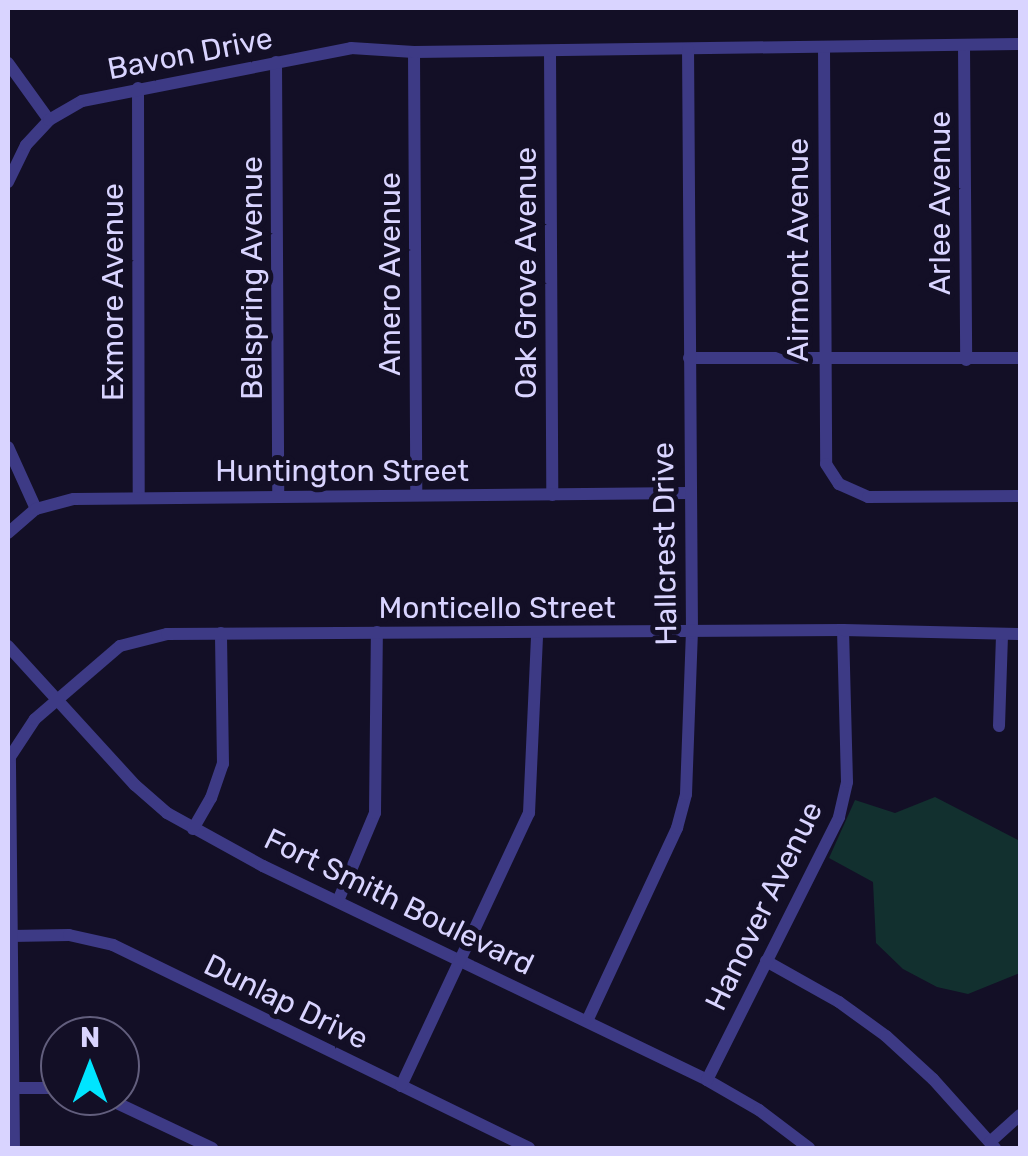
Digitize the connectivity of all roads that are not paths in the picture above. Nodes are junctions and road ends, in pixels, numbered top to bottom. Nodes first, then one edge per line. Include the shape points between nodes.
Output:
1 (1020, 44) edge
2 (964, 46) junction
3 (688, 48) junction
4 (824, 48) junction
5 (550, 51) junction
6 (414, 52) junction
7 (276, 62) junction
8 (8, 63) edge
9 (138, 88) junction
10 (49, 120) junction
11 (8, 182) edge
12 (690, 358) junction
13 (1020, 358) edge
14 (823, 360) junction
15 (966, 360) junction
16 (8, 447) edge
17 (688, 493) junction
18 (278, 495) junction
19 (139, 496) junction
20 (416, 496) junction
21 (552, 496) junction
22 (1020, 496) edge
23 (36, 509) junction
24 (8, 533) edge
25 (843, 630) junction
26 (376, 632) junction
27 (692, 633) junction
28 (221, 634) junction
29 (537, 634) junction
30 (1002, 634) junction
31 (1020, 634) edge
32 (8, 646) edge
33 (56, 702) junction
34 (999, 726) dead end
35 (192, 829) junction
36 (338, 902) junction
37 (11, 936) junction
38 (766, 960) junction
39 (462, 961) junction
40 (588, 1019) junction
41 (707, 1080) junction
42 (400, 1086) junction
43 (10, 1088) edge
44 (40, 1088) edge
45 (140, 1114) edge
46 (1020, 1114) edge
47 (992, 1145) edge
48 (14, 1148) edge
49 (212, 1148) edge
50 (530, 1148) edge
51 (809, 1148) edge

1 - 2 street, Bavon Drive
2 - 4 street, Bavon Drive
2 - 15 street, Arlee Avenue
3 - 4 street, Bavon Drive
3 - 5 street, Bavon Drive
3 - 12 street, Hallcrest Drive
4 - 14 street, Airmont Avenue
5 - 6 street, Bavon Drive
5 - 21 street, Oak Grove Avenue
6 - 7 street, Bavon Drive via 351,48
6 - 20 street, Amero Avenue
7 - 9 street, Bavon Drive
7 - 18 street, Belspring Avenue
8 - 10 street
9 - 10 street, Bavon Drive via 82,101
9 - 19 street, Exmore Avenue
10 - 11 street, Bavon Drive via 26,144
12 - 14 street
12 - 17 street, Hallcrest Drive
13 - 15 street
14 - 15 street
14 - 22 street, Airmont Avenue via 824,452 839,484 868,497
16 - 23 street
17 - 21 street, Huntington Street
17 - 27 street, Hallcrest Drive
18 - 19 street, Huntington Street
18 - 20 street, Huntington Street
19 - 23 street, Huntington Street via 74,499
20 - 21 street, Huntington Street
23 - 24 street, Huntington Street
25 - 27 street, Monticello Street
25 - 30 street, Monticello Street
25 - 38 street, Hanover Avenue via 847,782 839,817
26 - 28 street, Monticello Street
26 - 29 street, Monticello Street
26 - 36 street via 375,813
27 - 29 street, Monticello Street
27 - 40 street, Hallcrest Drive via 686,794 677,828
28 - 33 street, Monticello Street via 147,636 120,646
28 - 35 street via 223,764
29 - 39 street via 530,813
30 - 31 street, Monticello Street
30 - 34 street
32 - 33 street, Fort Smith Boulevard
33 - 35 street, Fort Smith Boulevard via 135,785
33 - 37 street, Monticello Street via 10,757
35 - 36 street, Fort Smith Boulevard
36 - 39 street, Fort Smith Boulevard
37 - 42 street, Dunlap Drive via 69,936 112,945
37 - 43 street, Monticello Street
38 - 41 street, Hanover Avenue
38 - 47 street via 886,1036
39 - 40 street, Fort Smith Boulevard
39 - 42 street
40 - 41 street, Fort Smith Boulevard
41 - 51 street, Fort Smith Boulevard
42 - 50 street, Dunlap Drive
43 - 44 street
43 - 48 street, Monticello Street
45 - 49 street
46 - 47 street

